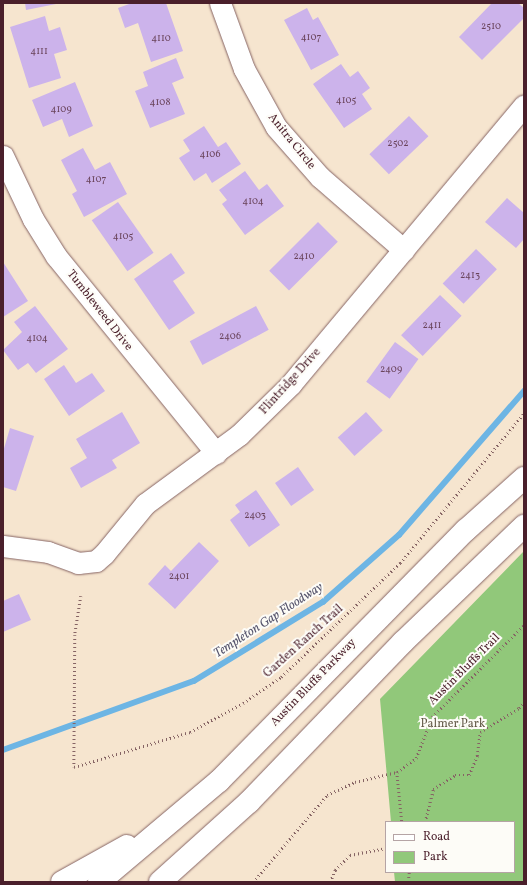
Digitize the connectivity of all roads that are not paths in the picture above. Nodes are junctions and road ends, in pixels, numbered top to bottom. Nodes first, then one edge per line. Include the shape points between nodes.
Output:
1 (220, 3) edge
2 (524, 105) edge
3 (3, 156) edge
4 (404, 250) junction
5 (216, 453) junction
6 (524, 478) edge
7 (524, 526) edge
8 (3, 546) edge
9 (187, 810) junction
10 (186, 862) junction
11 (62, 882) edge
12 (99, 882) edge
13 (160, 882) edge
14 (166, 882) edge

1 - 4 street, Anitra Circle via 244,69 276,126 320,177
2 - 4 street, Flintridge Drive
3 - 5 street, Tumbleweed Drive via 33,219 56,256
4 - 5 street, Flintridge Drive via 266,411
5 - 8 street, Flintridge Drive via 145,504 96,560 78,563 48,552
6 - 9 main road, Austin Bluffs Parkway via 461,535
7 - 10 main road
9 - 11 main road
9 - 12 main road, Austin Bluffs Parkway
10 - 13 main road
10 - 14 main road

